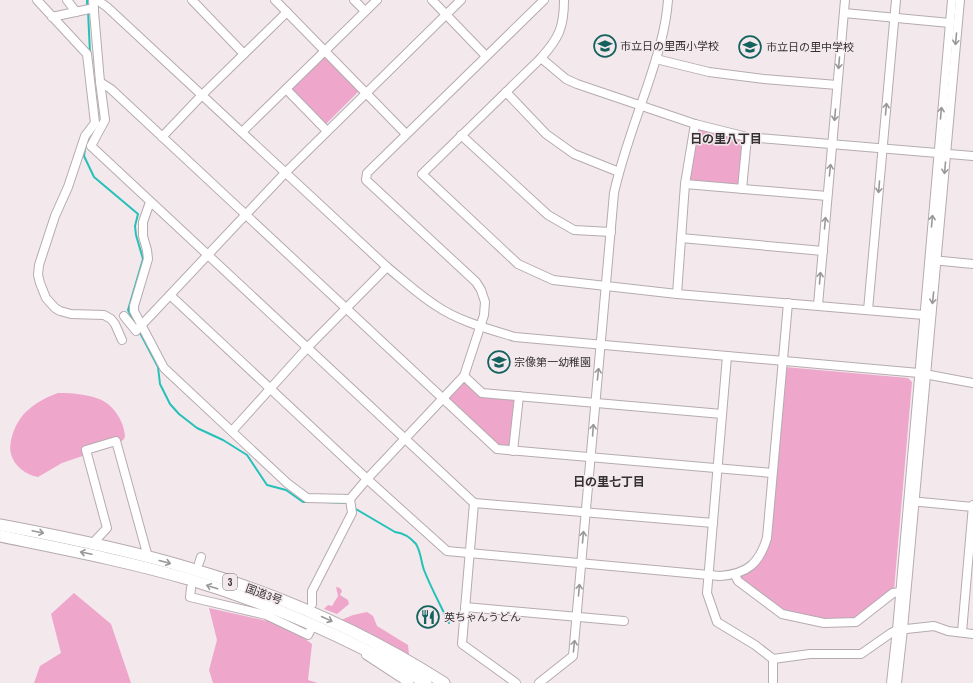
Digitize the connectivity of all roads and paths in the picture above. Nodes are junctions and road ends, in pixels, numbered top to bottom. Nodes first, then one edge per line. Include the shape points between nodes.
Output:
1 (37, 0) edge
2 (67, 0) edge
3 (97, 0) edge
4 (192, 0) edge
5 (275, 0) edge
6 (354, 0) edge
7 (377, 0) edge
8 (432, 0) edge
9 (461, 0) edge
10 (544, 0) edge
11 (564, 0) edge
12 (668, 0) edge
13 (845, 0) edge
14 (896, 0) edge
15 (952, 0) edge
16 (960, 0) edge
17 (94, 4) edge
18 (76, 12) junction
19 (287, 12) junction
20 (365, 12) junction
21 (844, 13) junction
22 (446, 14) junction
23 (52, 17) junction
24 (894, 17) junction
25 (950, 22) junction
26 (326, 51) junction
27 (244, 54) junction
28 (486, 56) junction
29 (541, 58) junction
30 (656, 59) junction
31 (100, 82) junction
32 (837, 85) junction
33 (286, 89) junction
34 (506, 92) junction
35 (366, 93) junction
36 (202, 95) junction
37 (640, 106) junction
38 (695, 124) junction
39 (327, 131) junction
40 (242, 132) junction
41 (406, 134) junction
42 (461, 135) junction
43 (162, 137) junction
44 (747, 137) junction
45 (84, 141) junction
46 (92, 144) junction
47 (832, 144) junction
48 (883, 148) junction
49 (942, 153) junction
50 (973, 156) edge
51 (619, 172) junction
52 (285, 173) junction
53 (685, 184) junction
54 (742, 189) junction
55 (827, 196) junction
56 (150, 202) junction
57 (246, 214) junction
58 (611, 232) junction
59 (681, 238) junction
60 (823, 251) junction
61 (207, 254) junction
62 (932, 260) junction
63 (973, 264) edge
64 (387, 267) junction
65 (606, 287) junction
66 (677, 294) junction
67 (170, 295) junction
68 (788, 303) junction
69 (818, 306) junction
70 (346, 308) junction
71 (868, 310) junction
72 (124, 316) dead end
73 (924, 316) junction
74 (142, 325) junction
75 (482, 327) junction
76 (122, 340) dead end
77 (601, 345) junction
78 (307, 348) junction
79 (727, 356) junction
80 (782, 361) junction
81 (922, 373) junction
82 (464, 376) junction
83 (973, 383) edge
84 (270, 389) junction
85 (518, 396) junction
86 (442, 398) junction
87 (595, 402) junction
88 (722, 414) junction
89 (232, 431) junction
90 (405, 439) junction
91 (514, 451) junction
92 (591, 457) junction
93 (718, 468) junction
94 (772, 473) junction
95 (367, 479) junction
96 (350, 499) junction
97 (911, 501) junction
98 (474, 503) junction
99 (973, 506) edge
100 (586, 512) junction
101 (713, 524) junction
102 (0, 525) edge
103 (0, 536) edge
104 (92, 544) junction
105 (470, 553) junction
106 (148, 557) junction
107 (581, 562) junction
108 (709, 575) junction
109 (735, 575) junction
110 (191, 588) dead end
111 (900, 592) junction
112 (312, 604) dead end
113 (465, 607) junction
114 (577, 617) junction
115 (624, 621) dead end
116 (900, 630) junction
117 (310, 631) dead end
118 (962, 632) junction
119 (332, 634) junction
120 (973, 634) edge
121 (773, 659) junction
122 (409, 683) edge
123 (426, 683) edge
124 (444, 683) edge
125 (516, 683) edge
126 (539, 683) edge
127 (773, 683) edge
128 (891, 683) edge
129 (897, 683) edge

1 - 23 street
2 - 18 street
3 - 36 street
4 - 27 street
5 - 19 street
6 - 20 street
7 - 20 street
8 - 22 street
9 - 22 street
10 - 28 street
11 - 29 street via 563,22 552,46
12 - 30 street
13 - 21 street
14 - 24 street
15 - 25 street
16 -> 49 street
17 - 18 street
17 - 31 street
18 - 23 street
19 - 26 street
19 - 27 street
20 - 26 street
21 - 24 street
21 -> 32 street
22 - 28 street
22 - 35 street
23 - 45 street via 87,54 95,123
24 - 25 street
48 -> 24 street
49 -> 25 street
26 - 33 street
26 - 35 street
27 - 36 street
28 - 41 street
29 - 34 street
29 - 37 street via 566,79
30 - 32 street via 709,72
30 - 37 street
31 - 43 street via 111,89
31 - 46 street via 105,120
32 -> 47 street
33 - 39 street
33 - 40 street
34 - 42 street
34 - 51 street via 546,134 574,154
35 - 39 street
35 - 41 street
36 - 40 street
36 - 43 street
37 - 38 street
37 - 51 street
38 - 44 street
38 - 53 street
39 - 52 street
40 - 52 street
41 - 75 street via 367,173 366,180 476,282 485,302
42 - 58 street via 548,215 574,230
42 - 65 street via 422,174 518,264 553,280
43 - 57 street
44 - 47 street
44 - 54 street
45 - 46 street
45 - 76 street via 49,231 39,265 40,283 46,298 60,311 104,315 115,324
46 - 56 street via 91,146
47 - 48 street
55 -> 47 street
48 - 49 street
48 -> 71 street
49 - 50 street
49 - 62 street
51 - 58 street via 614,193
52 - 57 street
52 - 64 street
53 - 54 street
53 - 59 street
54 - 55 street
60 -> 55 street
56 - 61 street
56 - 74 street via 143,222 148,259 134,306
57 - 61 street
57 - 70 street
58 - 65 street
59 - 60 street
59 - 66 street
69 -> 60 street
61 - 67 street
61 - 78 street
62 - 63 street
62 - 73 street
62 -> 81 street
64 - 70 street
64 - 75 street via 436,306
65 - 66 street
65 - 77 street
66 - 68 street
67 - 74 street
67 - 84 street
68 - 69 street
68 - 80 street
69 - 71 street
70 - 78 street
70 - 86 street
71 - 73 street
72 - 74 street via 136,331
73 - 81 street
74 - 89 street via 164,368
75 - 77 street via 515,337
75 - 82 street
77 - 79 street
87 -> 77 street
78 - 84 street
78 - 90 street
79 - 80 street
79 - 88 street
80 - 81 street
80 - 94 street
81 - 83 street
81 - 97 street
82 - 85 street via 482,393
82 - 86 street
84 - 89 street
84 - 95 street
85 - 87 street
85 - 91 street
86 - 90 street
86 - 91 street via 497,449
87 - 88 street
92 -> 87 street
88 - 93 street
89 - 96 street via 287,483 307,498
90 - 95 street
90 - 98 street
91 - 92 street
92 - 93 street
92 - 100 street
93 - 94 street
93 - 101 street
94 - 109 street via 767,538 764,547 757,560
95 - 96 street
95 - 105 street via 447,551
96 - 112 street via 352,513 312,591
97 - 99 street
97 - 111 street
97 - 116 street
98 - 100 street
98 - 105 street
99 - 118 street
100 - 101 street
107 -> 100 street
101 - 108 street
102 -> 104 highway, 国道3号 / 3
119 -> 103 highway, 国道3号 / 3 via 258,602 189,579 88,553
104 - 106 highway, 国道3号 / 3
104 - 106 street via 107,528 86,450 116,441
105 - 107 street
105 - 113 street
106 -> 124 highway, 国道3号 / 3 via 251,588 309,611 393,652
107 - 108 street
114 -> 107 street
108 - 109 street
108 - 121 street via 707,593 717,622
109 - 111 street via 738,582 782,614 824,623 856,622 892,594
110 - 117 street via 190,596 266,615 308,635
111 - 116 street
113 - 114 street
113 - 125 street via 462,644
114 - 115 street
126 -> 114 street via 573,656
116 - 118 street via 934,626
116 - 121 street via 890,633 862,654 810,654
116 - 128 street
116 - 129 street
118 - 120 street
119 - 122 street via 342,645 362,653
119 - 123 highway, 国道3号 / 3
121 - 127 street

